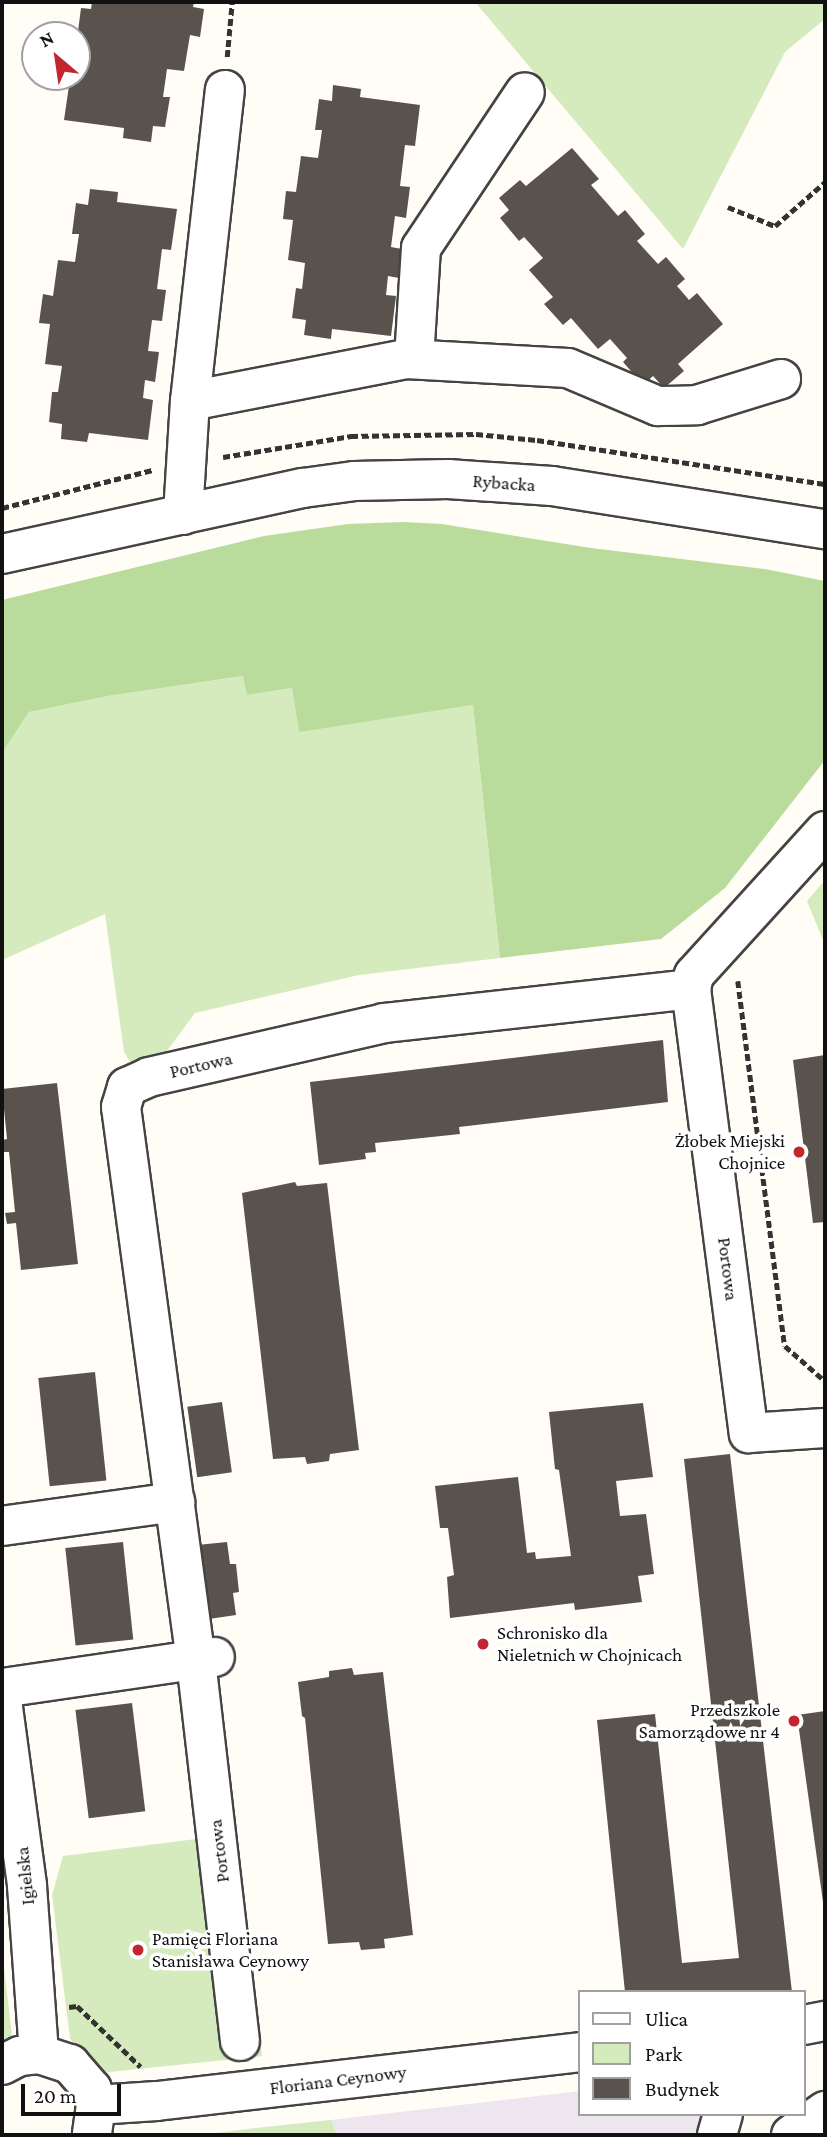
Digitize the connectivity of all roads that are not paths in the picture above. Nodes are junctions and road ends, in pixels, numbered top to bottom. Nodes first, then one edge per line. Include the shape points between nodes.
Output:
1 (225, 90) road end
2 (525, 92) dead end
3 (414, 359) junction
4 (781, 379) dead end
5 (190, 401) junction
6 (183, 515) junction
7 (825, 529) edge
8 (2, 554) edge
9 (825, 831) edge
10 (691, 989) junction
11 (825, 1428) edge
12 (175, 1502) junction
13 (2, 1526) edge
14 (205, 1659) junction
15 (2, 1688) edge
16 (2, 1700) edge
17 (825, 2021) edge
18 (806, 2025) edge
19 (240, 2041) dead end
20 (578, 2052) edge
21 (39, 2054) junction
22 (2, 2065) edge
23 (825, 2111) edge
24 (722, 2116) edge
25 (94, 2120) edge
26 (717, 2135) edge
27 (792, 2135) edge

1 - 5 street
2 - 3 street via 421,248
3 - 4 street via 568,368 658,406 697,405
3 - 5 street
5 - 6 street
6 - 7 street, Rybacka via 354,481 448,479 552,486
6 - 8 street, Rybacka
9 - 10 street via 694,975
10 - 11 street, Portowa via 749,1433
10 - 12 street, Portowa via 384,1023 149,1077 127,1087 121,1107
12 - 13 street
12 - 14 street, Portowa
14 - 15 street
14 - 19 street, Portowa
16 - 21 street, Igielska via 27,1886
17 - 18 street
20 - 25 street, Floriana Ceynowy via 157,2101
21 - 22 street
21 - 25 street via 62,2060 83,2075
23 - 27 street
24 - 26 street

